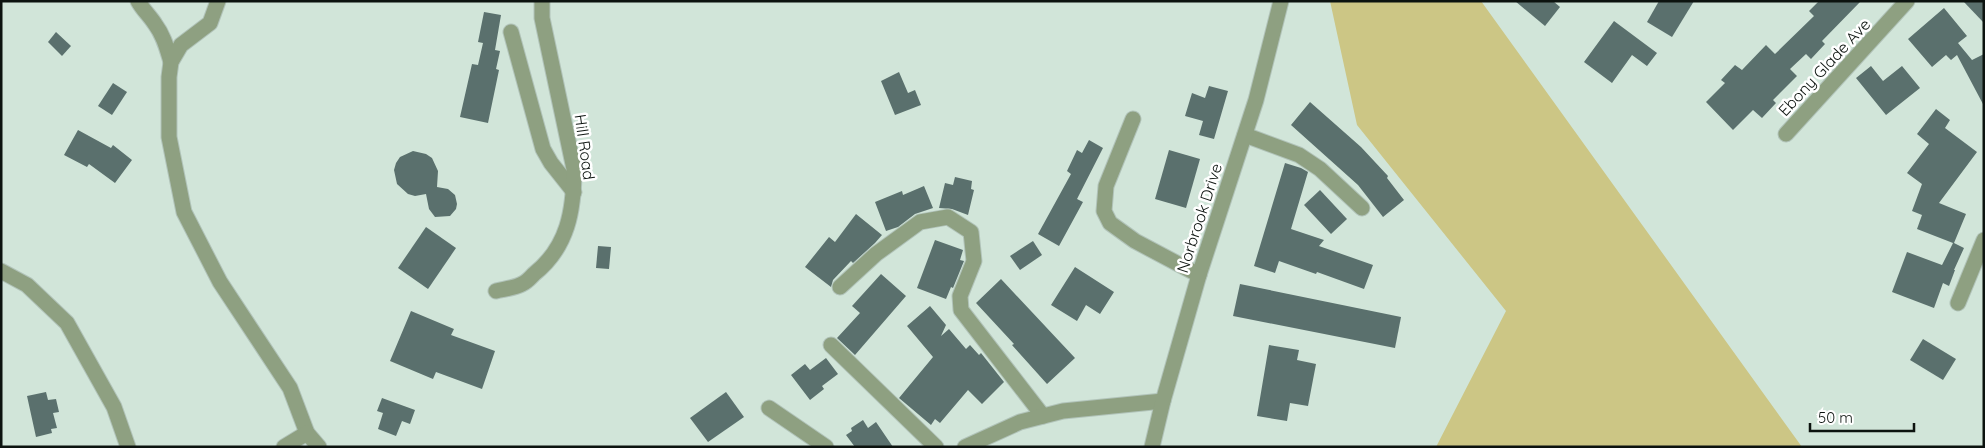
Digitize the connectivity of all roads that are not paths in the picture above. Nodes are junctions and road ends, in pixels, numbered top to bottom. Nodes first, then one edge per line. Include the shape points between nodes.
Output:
1 (138, 1) edge
2 (218, 1) edge
3 (542, 1) edge
4 (1281, 1) edge
5 (1907, 1) edge
6 (511, 32) dead end
7 (171, 62) junction
8 (1134, 119) dead end
9 (1786, 134) dead end
10 (1245, 135) junction
11 (574, 192) junction
12 (1362, 208) dead end
13 (1984, 240) edge
14 (1, 271) edge
15 (1198, 275) junction
16 (840, 286) dead end
17 (496, 291) dead end
18 (1958, 303) dead end
19 (831, 345) dead end
20 (1163, 401) junction
21 (769, 408) dead end
22 (1043, 416) junction
23 (307, 433) junction
24 (128, 447) edge
25 (284, 447) edge
26 (319, 447) edge
27 (826, 447) edge
28 (936, 447) edge
29 (965, 447) edge
30 (1152, 447) edge

1 - 7 street via 163,37
2 - 7 street via 210,23 181,46
3 - 11 street, Hill Road via 542,18 574,169
4 - 10 street, Norbrook Drive
5 - 9 street, Ebony Glade Ave
6 - 11 street via 543,149
7 - 23 street via 168,76 169,137 184,212 220,282 290,388
8 - 15 street via 1106,186 1104,211 1110,223 1136,241
10 - 12 street via 1300,154
10 - 15 street, Norbrook Drive
11 - 17 street, Hill Road via 570,220 548,263 522,284
13 - 18 street
14 - 24 street via 26,285 67,323 114,407
15 - 20 street, Norbrook Drive
16 - 22 street via 920,222 948,217 972,232 974,261 960,296 961,310
19 - 28 street
20 - 22 street via 1099,406
20 - 30 street, Norbrook Drive
21 - 27 street
22 - 29 street via 1020,422
23 - 25 street
23 - 26 street

